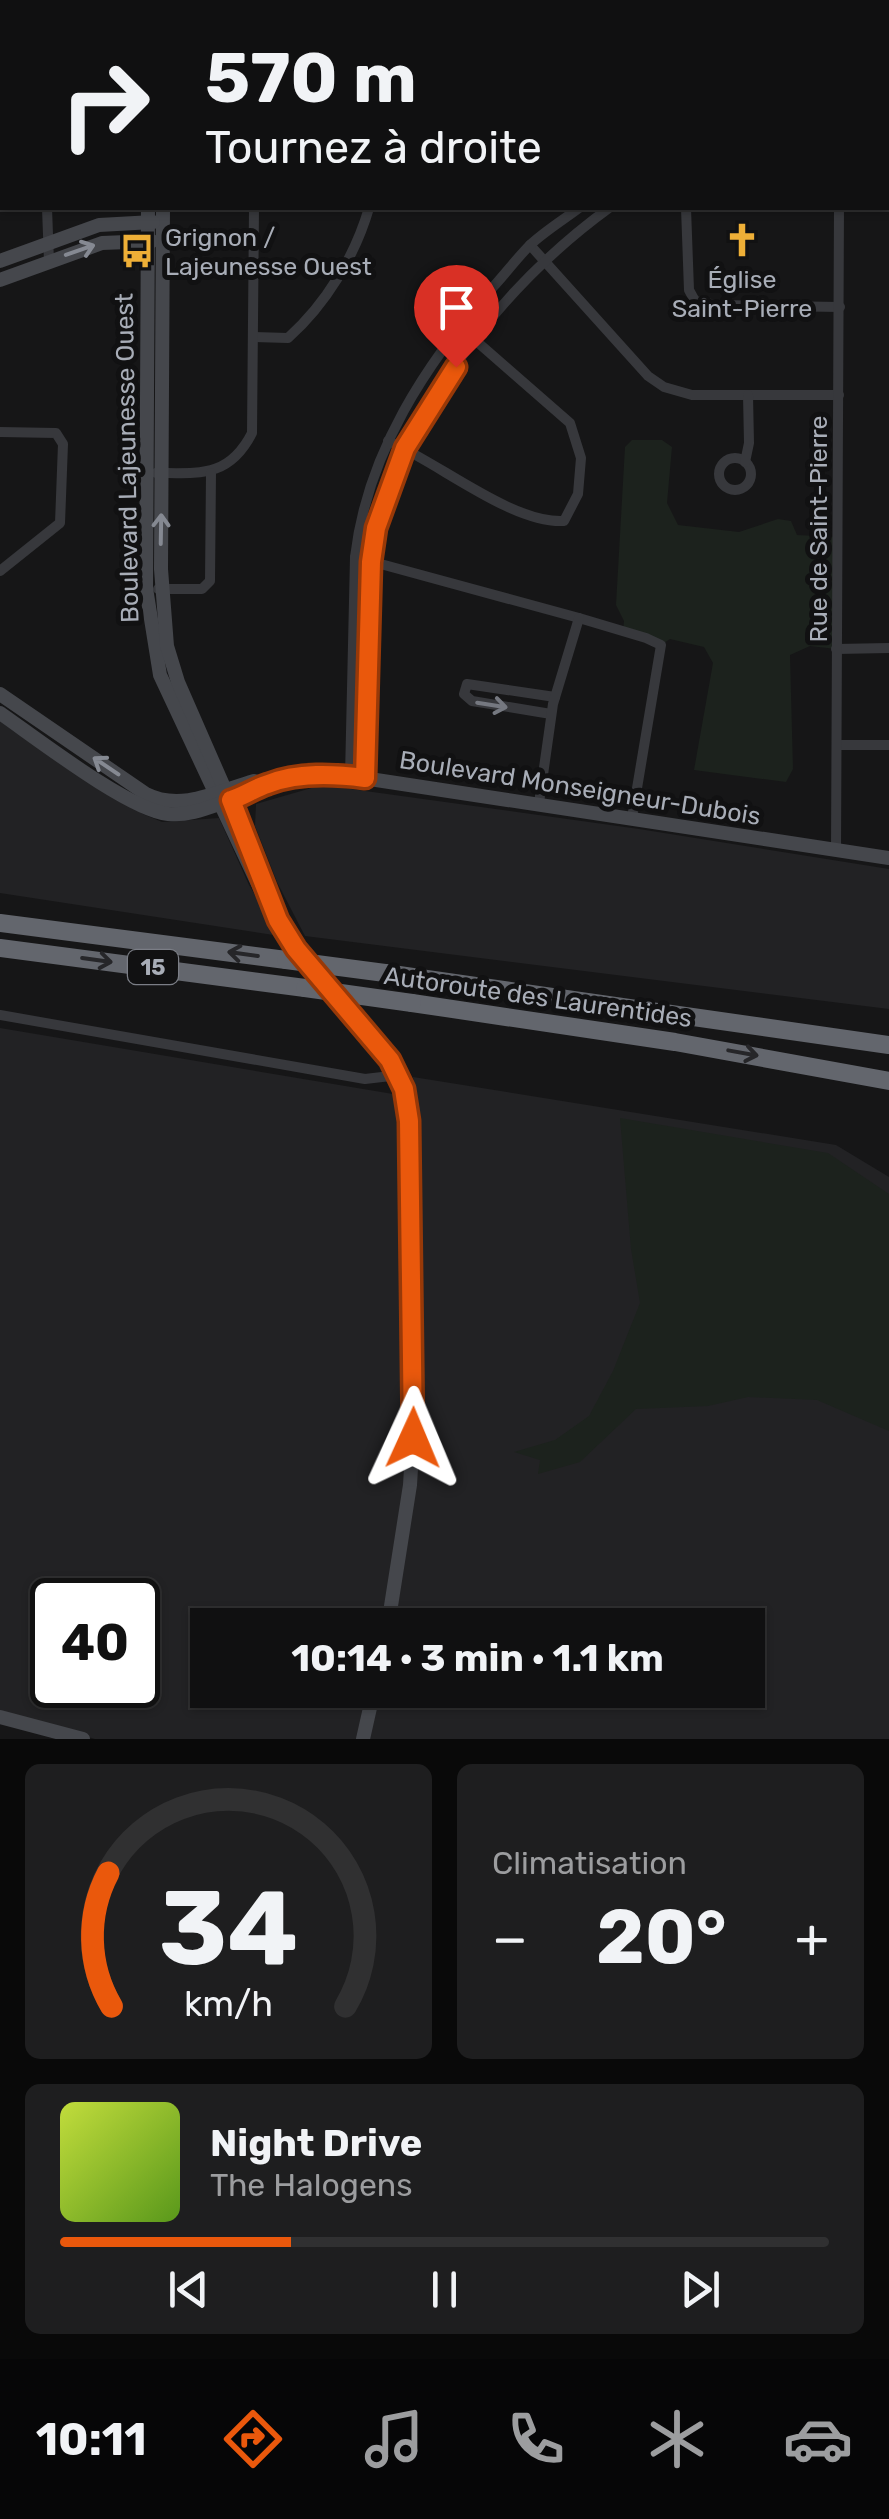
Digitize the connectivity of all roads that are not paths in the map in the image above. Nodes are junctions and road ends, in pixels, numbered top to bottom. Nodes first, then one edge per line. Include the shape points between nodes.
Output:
1 (46, 210) edge
2 (254, 210) edge
3 (368, 210) edge
4 (576, 210) edge
5 (607, 210) edge
6 (686, 210) edge
7 (839, 210) edge
8 (156, 215) edge
9 (155, 240) junction
10 (48, 243) junction
11 (530, 245) junction
12 (0, 260) edge
13 (49, 262) junction
14 (544, 262) junction
15 (0, 280) edge
16 (840, 307) junction
17 (459, 326) junction
18 (253, 337) junction
19 (474, 340) junction
20 (839, 395) junction
21 (748, 396) junction
22 (0, 432) edge
23 (388, 440) junction
24 (405, 448) junction
25 (745, 462) dead end
26 (154, 472) junction
27 (211, 472) junction
28 (355, 558) junction
29 (371, 562) junction
30 (0, 571) edge
31 (154, 588) junction
32 (579, 618) junction
33 (836, 648) junction
34 (889, 648) edge
35 (0, 694) edge
36 (555, 697) junction
37 (0, 713) edge
38 (552, 714) junction
39 (837, 745) junction
40 (889, 745) edge
41 (357, 777) junction
42 (223, 797) junction
43 (539, 803) junction
44 (632, 818) junction
45 (836, 851) junction
46 (889, 858) edge
47 (0, 923) edge
48 (0, 948) edge
49 (0, 1015) edge
50 (889, 1032) edge
51 (839, 1038) junction
52 (889, 1045) edge
53 (399, 1075) junction
54 (889, 1081) edge
55 (391, 1608) edge
56 (370, 1708) edge
57 (0, 1717) edge
58 (363, 1736) edge
59 (84, 1739) edge

1 - 10 street
2 - 18 street
3 - 18 street via 360,238 299,328 288,338
4 - 11 street
5 - 14 street
6 - 16 street via 695,302
7 - 16 street, Rue de Saint-Pierre
8 - 9 street, Boulevard Lajeunesse Ouest
8 - 10 street
13 -> 9 street via 102,243
9 - 26 street, Boulevard Lajeunesse Ouest
10 - 12 street
10 - 13 street
11 - 14 street
11 - 17 street
13 - 15 street
14 - 19 street
14 - 21 street via 664,387
16 - 20 street, Rue de Saint-Pierre
17 - 19 street
17 - 23 street
18 - 27 street via 252,433 238,454
19 - 24 street
19 - 24 street via 570,424 581,458 578,494 564,521 519,512
20 - 21 street
20 - 33 street, Rue de Saint-Pierre
21 - 25 street
22 - 30 street via 56,433 63,462 60,522
23 - 24 street
23 - 28 street via 363,509
24 - 29 street
26 - 27 street
26 - 31 street, Boulevard Lajeunesse Ouest
27 - 31 street via 210,581 202,590
28 - 29 street
28 - 41 street
29 - 32 street
29 - 41 street
31 - 42 street, Boulevard Lajeunesse Ouest via 172,666
32 - 36 street
32 - 44 street via 660,645
33 - 34 street
33 - 39 street, Rue de Saint-Pierre
42 -> 35 street, Boulevard Monseigneur-Dubois via 158,800
36 - 38 street
36 -> 38 street via 467,684 464,694 472,701
37 - 42 street, Boulevard Monseigneur-Dubois via 146,808 179,814
38 - 43 street
39 - 40 street
39 - 45 street, Rue de Saint-Pierre
41 - 42 street, Boulevard Monseigneur-Dubois via 254,781
41 - 43 street, Boulevard Monseigneur-Dubois
42 - 53 street, Boulevard Lajeunesse Ouest via 296,949
43 - 44 street, Boulevard Monseigneur-Dubois
44 - 45 street, Boulevard Monseigneur-Dubois
45 - 46 street, Boulevard Monseigneur-Dubois
51 -> 47 highway, Autoroute des Laurentides / 15, bridge
48 -> 54 highway, Autoroute des Laurentides / 15, bridge via 674,1042
49 - 53 street via 365,1079
50 - 51 highway
51 - 52 highway, Autoroute des Laurentides / 15
53 - 55 street, Boulevard Lajeunesse Ouest via 409,1121 414,1418
56 - 58 street
57 - 59 street

